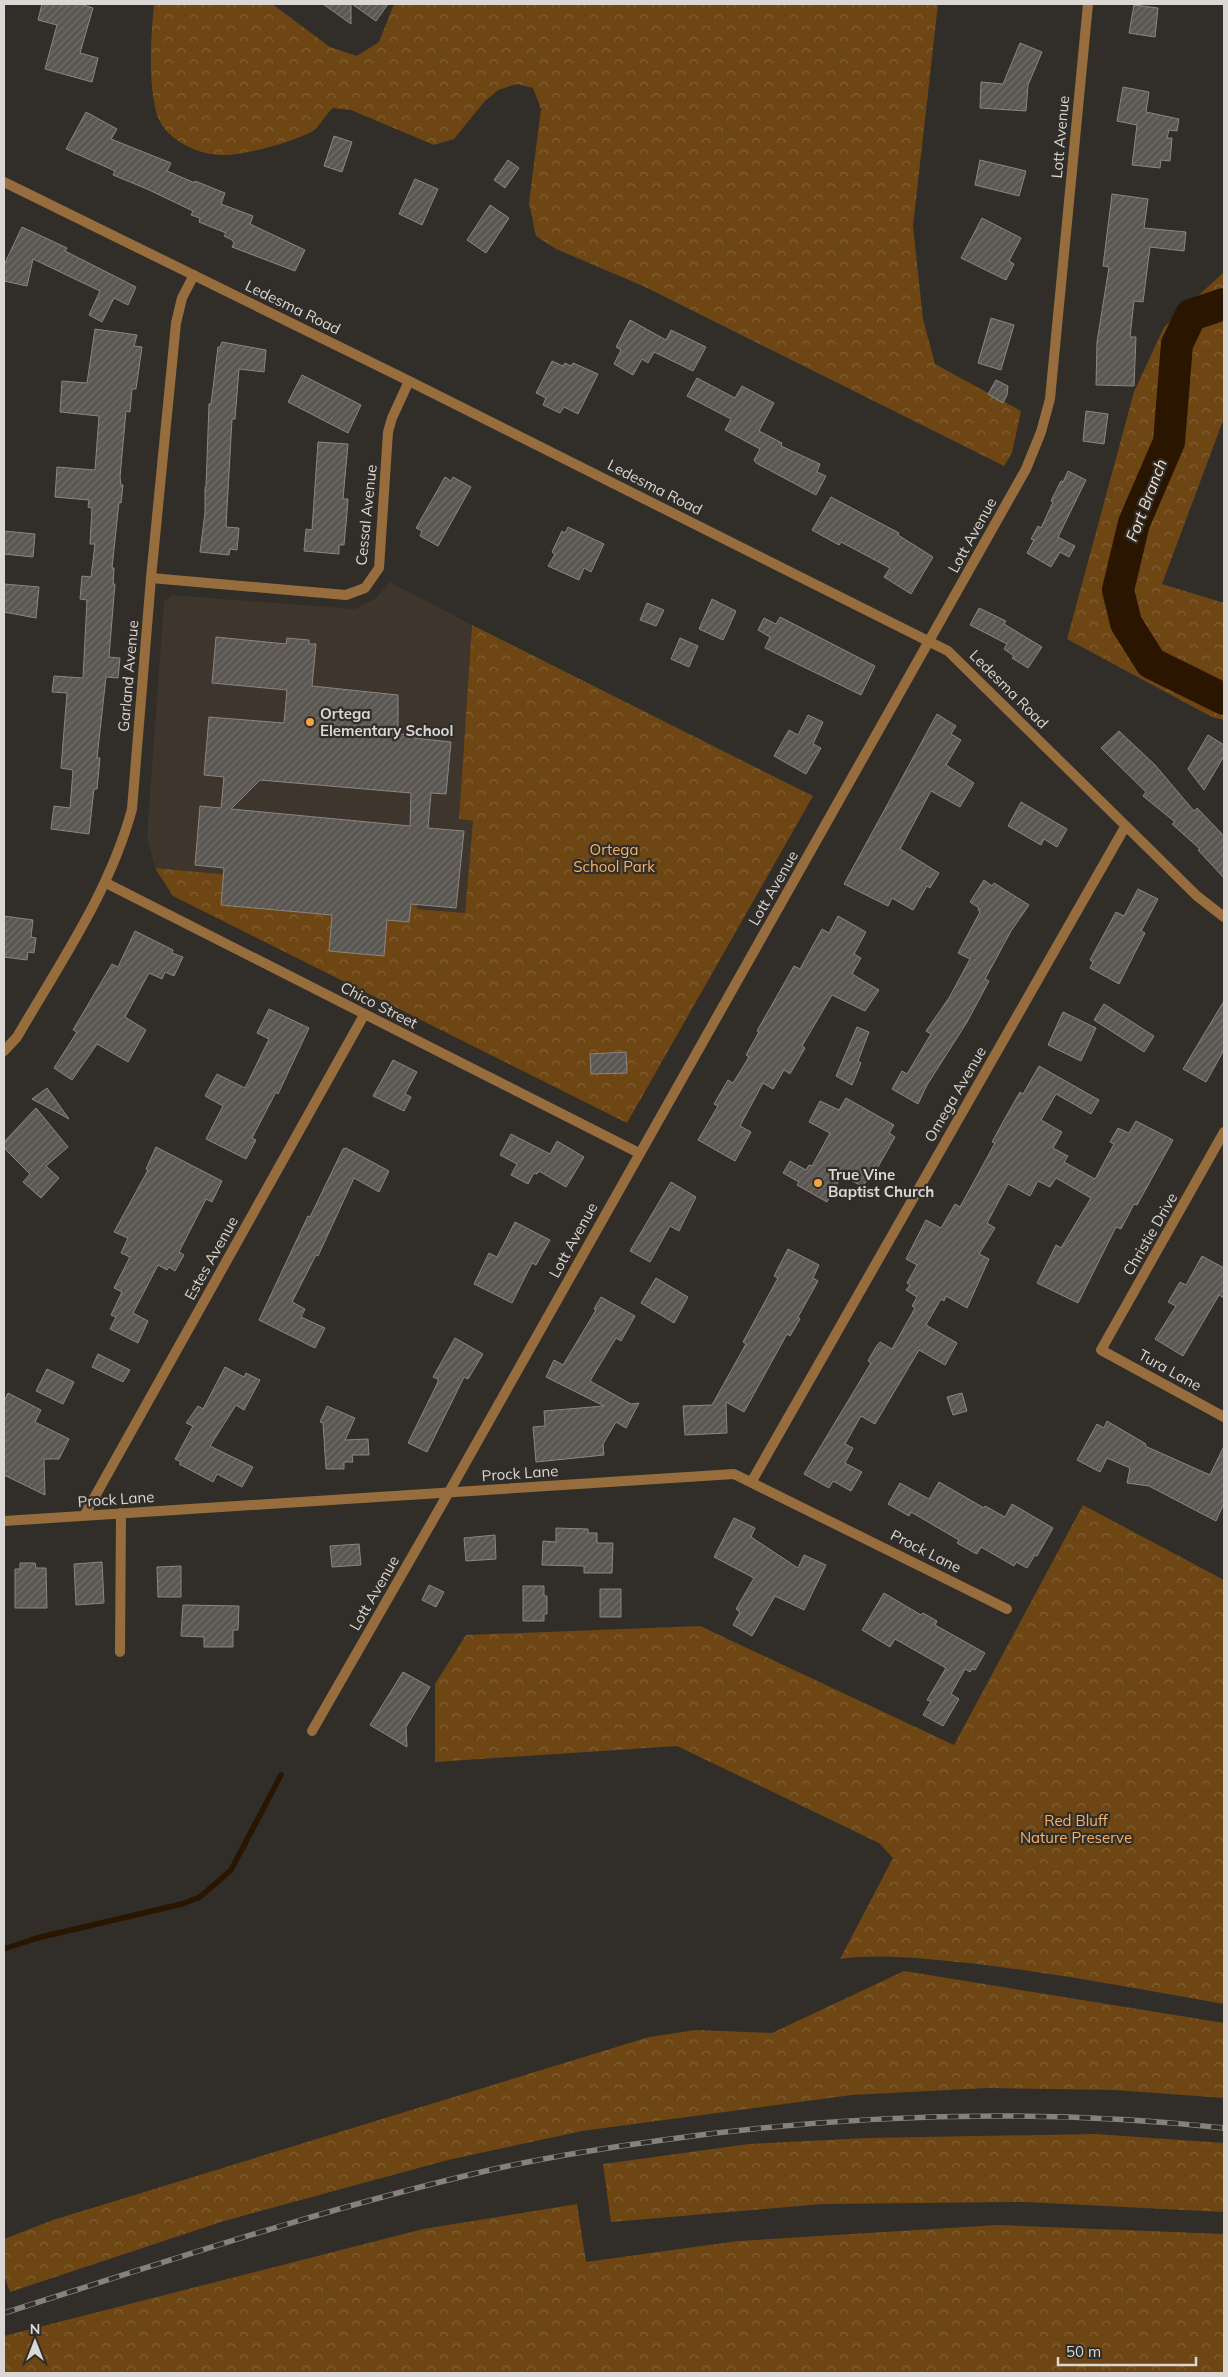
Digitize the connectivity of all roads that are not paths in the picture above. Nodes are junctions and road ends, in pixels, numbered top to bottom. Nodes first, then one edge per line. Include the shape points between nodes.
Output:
1 (1088, 4) edge
2 (4, 182) edge
3 (194, 276) junction
4 (409, 381) junction
5 (151, 578) junction
6 (930, 641) junction
7 (1126, 827) junction
8 (106, 882) junction
9 (1224, 917) edge
10 (364, 1014) junction
11 (4, 1051) edge
12 (1224, 1132) edge
13 (639, 1153) junction
14 (1101, 1350) joint
15 (1224, 1417) edge
16 (752, 1481) junction
17 (449, 1492) junction
18 (121, 1514) junction
19 (84, 1516) junction
20 (4, 1521) edge
21 (1007, 1609) dead end
22 (120, 1652) dead end
23 (312, 1731) dead end

1 - 6 street, Lott Avenue via 1050,399 1026,469
2 - 3 street, Ledesma Road
3 - 4 street, Ledesma Road
3 - 5 street, Garland Avenue via 182,298 176,322
4 - 5 street, Cessal Avenue via 388,432 379,568 365,588 346,595
4 - 6 street, Ledesma Road
5 - 8 street, Garland Avenue via 132,809 123,844
6 - 7 street, Ledesma Road via 959,660
6 - 13 street, Lott Avenue
7 - 9 street, Ledesma Road via 1197,896
7 - 16 street, Omega Avenue
8 - 10 street, Chico Street
8 - 11 street, Garland Avenue via 18,1036
10 - 13 street, Chico Street
10 - 19 street, Estes Avenue
12 - 14 street, Christie Drive
13 - 17 street, Lott Avenue
14 - 15 street, Tura Lane
16 - 17 street, Prock Lane via 734,1474
16 - 21 street, Prock Lane
17 - 18 street, Prock Lane
17 - 23 street, Lott Avenue
18 - 19 street, Prock Lane
18 - 22 street
19 - 20 street, Prock Lane

